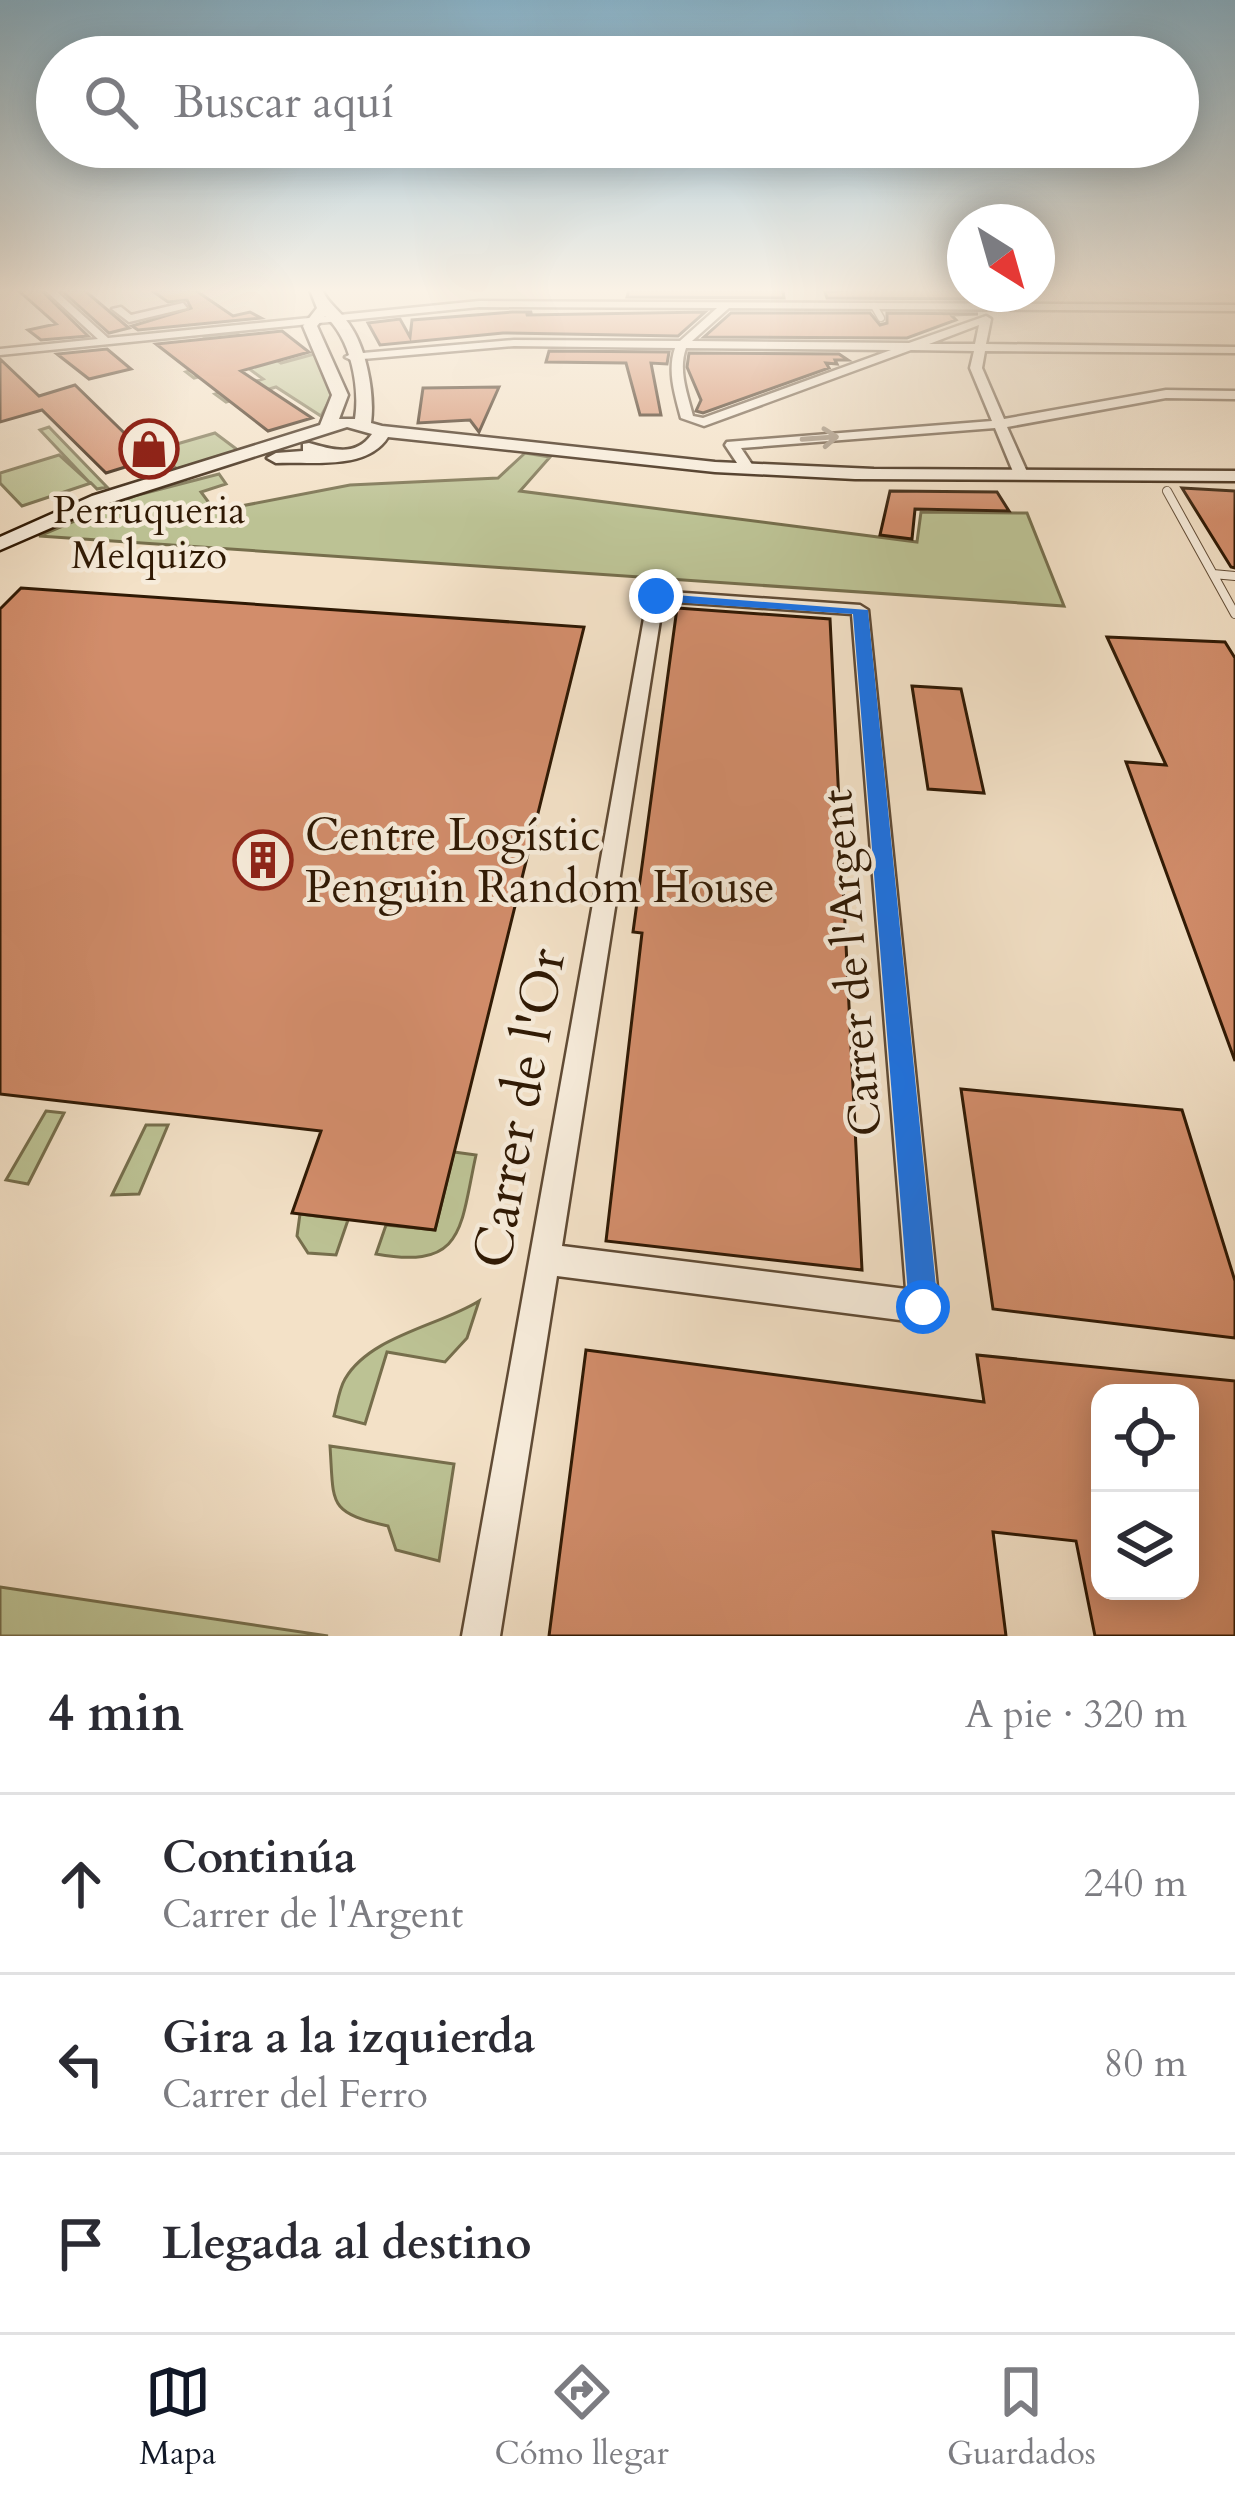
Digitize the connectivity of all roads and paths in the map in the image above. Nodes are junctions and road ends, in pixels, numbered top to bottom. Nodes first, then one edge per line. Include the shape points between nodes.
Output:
1 (328, 366) edge
2 (355, 366) edge
3 (674, 366) edge
4 (842, 366) edge
5 (977, 366) edge
6 (1235, 395) edge
7 (363, 423) junction
8 (1000, 424) junction
9 (328, 425) junction
10 (382, 431) junction
11 (309, 436) junction
12 (503, 444) junction
13 (371, 448) junction
14 (324, 454) junction
15 (748, 469) junction
16 (870, 473) junction
17 (1021, 474) junction
18 (1235, 476) edge
19 (1167, 491) dead end
20 (0, 547) edge
21 (1213, 574) junction
22 (1235, 576) edge
23 (860, 610) joint
24 (1235, 614) edge
25 (544, 1259) junction
26 (481, 1636) edge

1 - 9 street via 340,394
2 - 7 street via 367,391
3 - 4 street via 686,418 695,422
5 - 8 street
6 - 8 street via 1166,394
7 - 9 street
7 - 10 street
15 -> 8 street via 732,445
8 - 17 street
9 - 11 street
10 - 12 street
10 - 13 street
11 - 14 street via 307,446
11 - 20 street via 99,500
12 - 13 street
12 - 15 street
12 - 16 street via 714,471
13 - 14 street
14 - 20 street via 179,478
15 - 16 street
16 - 17 street
17 - 18 street
19 - 21 lane
21 - 22 lane
21 - 24 lane
23 - 25 street, Carrer de l'Or via 656,596
23 - 25 street, Carrer de l'Argent via 923,1307
25 - 26 street, Carrer de l'Or

